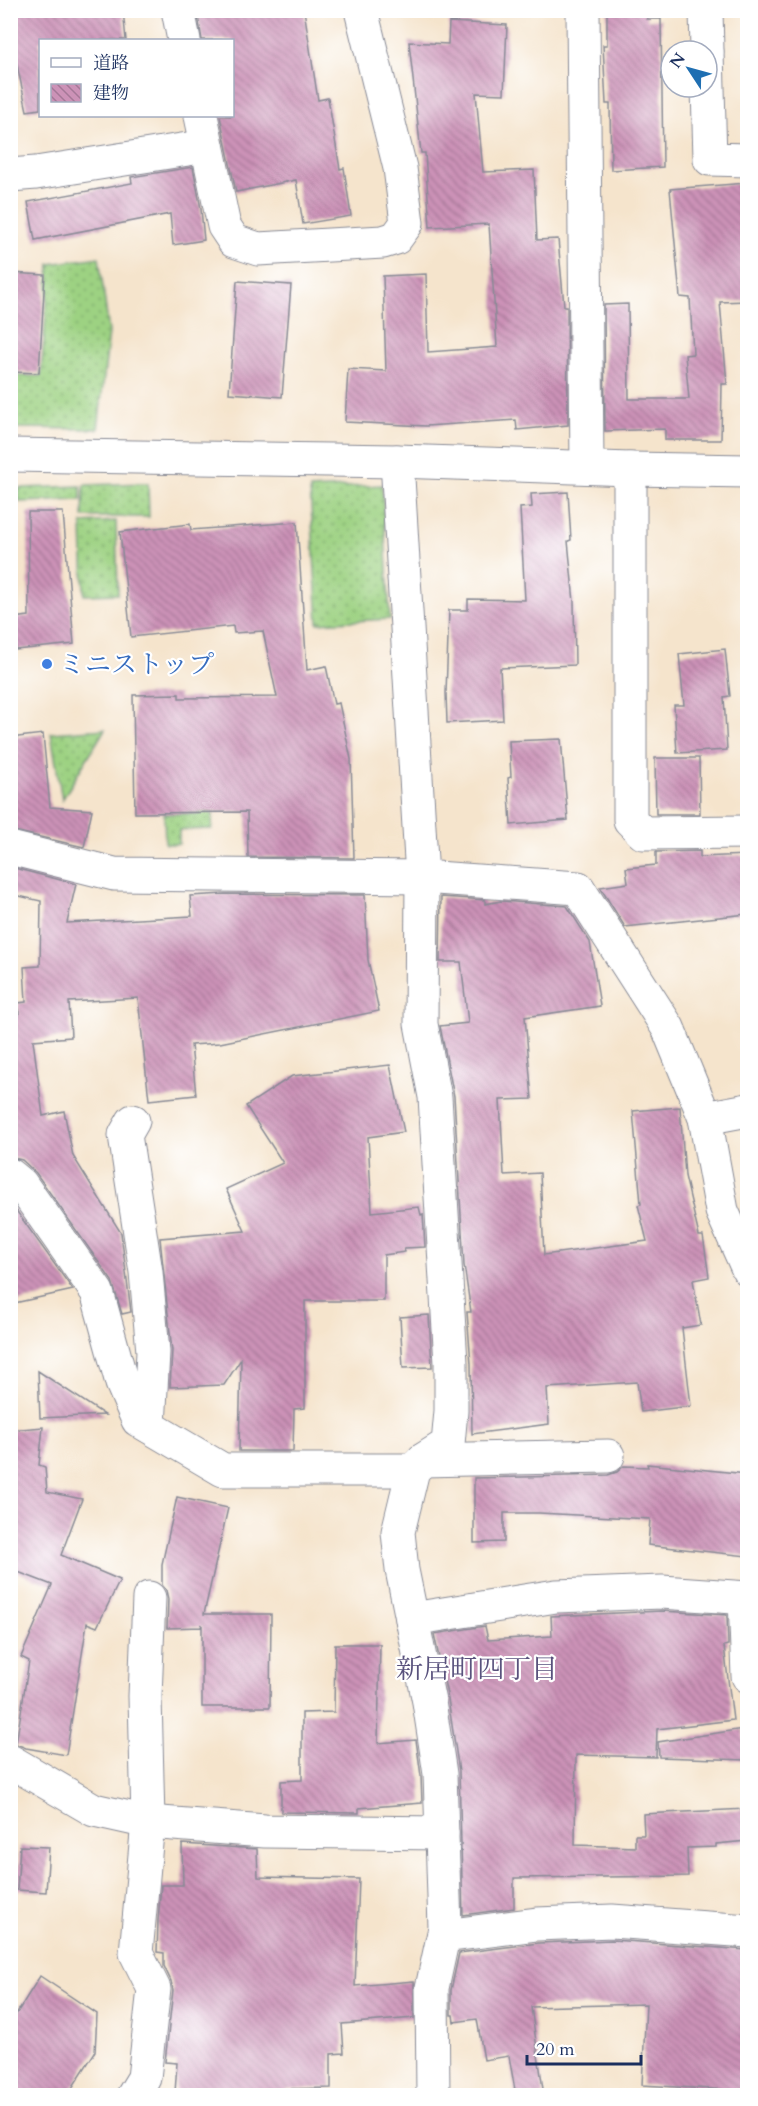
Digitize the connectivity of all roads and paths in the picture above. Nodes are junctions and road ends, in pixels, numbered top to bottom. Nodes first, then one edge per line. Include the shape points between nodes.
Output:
1 (178, 10) edge
2 (361, 10) edge
3 (583, 10) edge
4 (706, 10) edge
5 (184, 39) edge
6 (707, 39) edge
7 (708, 99) edge
8 (204, 131) edge
9 (747, 160) edge
10 (10, 175) edge
11 (10, 455) edge
12 (397, 461) junction
13 (587, 467) junction
14 (630, 469) junction
15 (747, 471) edge
16 (747, 832) edge
17 (10, 848) edge
18 (422, 877) junction
19 (747, 1110) edge
20 (705, 1118) junction
21 (134, 1121) dead end
22 (10, 1175) edge
23 (747, 1269) edge
24 (149, 1426) junction
25 (608, 1456) dead end
26 (418, 1465) junction
27 (149, 1598) dead end
28 (746, 1598) edge
29 (412, 1619) junction
30 (747, 1676) edge
31 (10, 1761) edge
32 (148, 1822) junction
33 (442, 1833) junction
34 (747, 1931) edge
35 (444, 1936) junction
36 (134, 2096) edge
37 (433, 2096) edge

1 - 5 street
2 - 8 street via 400,168 407,223 396,238 258,249 234,241 224,226
3 - 13 street
4 - 6 street
7 - 9 street via 710,159
8 - 10 street via 36,173
11 - 12 street
12 - 13 street
12 - 18 street
13 - 14 street
14 - 15 street
14 - 16 street via 630,820 643,833
17 - 18 street via 114,874
18 - 20 street via 578,888 668,1028
18 - 26 street via 421,1024 435,1097 451,1411 448,1444
19 - 20 street
20 - 23 street via 722,1211
21 - 24 street via 126,1135 152,1340
22 - 24 street via 21,1184 97,1292 122,1383 138,1420
24 - 26 street via 223,1470
25 - 26 street
26 - 29 street via 398,1532
27 - 32 street via 145,1696
28 - 29 street via 662,1592 556,1596
28 - 30 street
29 - 33 street via 440,1774
31 - 32 street via 94,1810
32 - 33 street via 265,1831
32 - 36 street via 136,1953 154,1989 144,2078
33 - 35 street
34 - 35 street via 612,1921 537,1924
35 - 37 street via 432,1988

